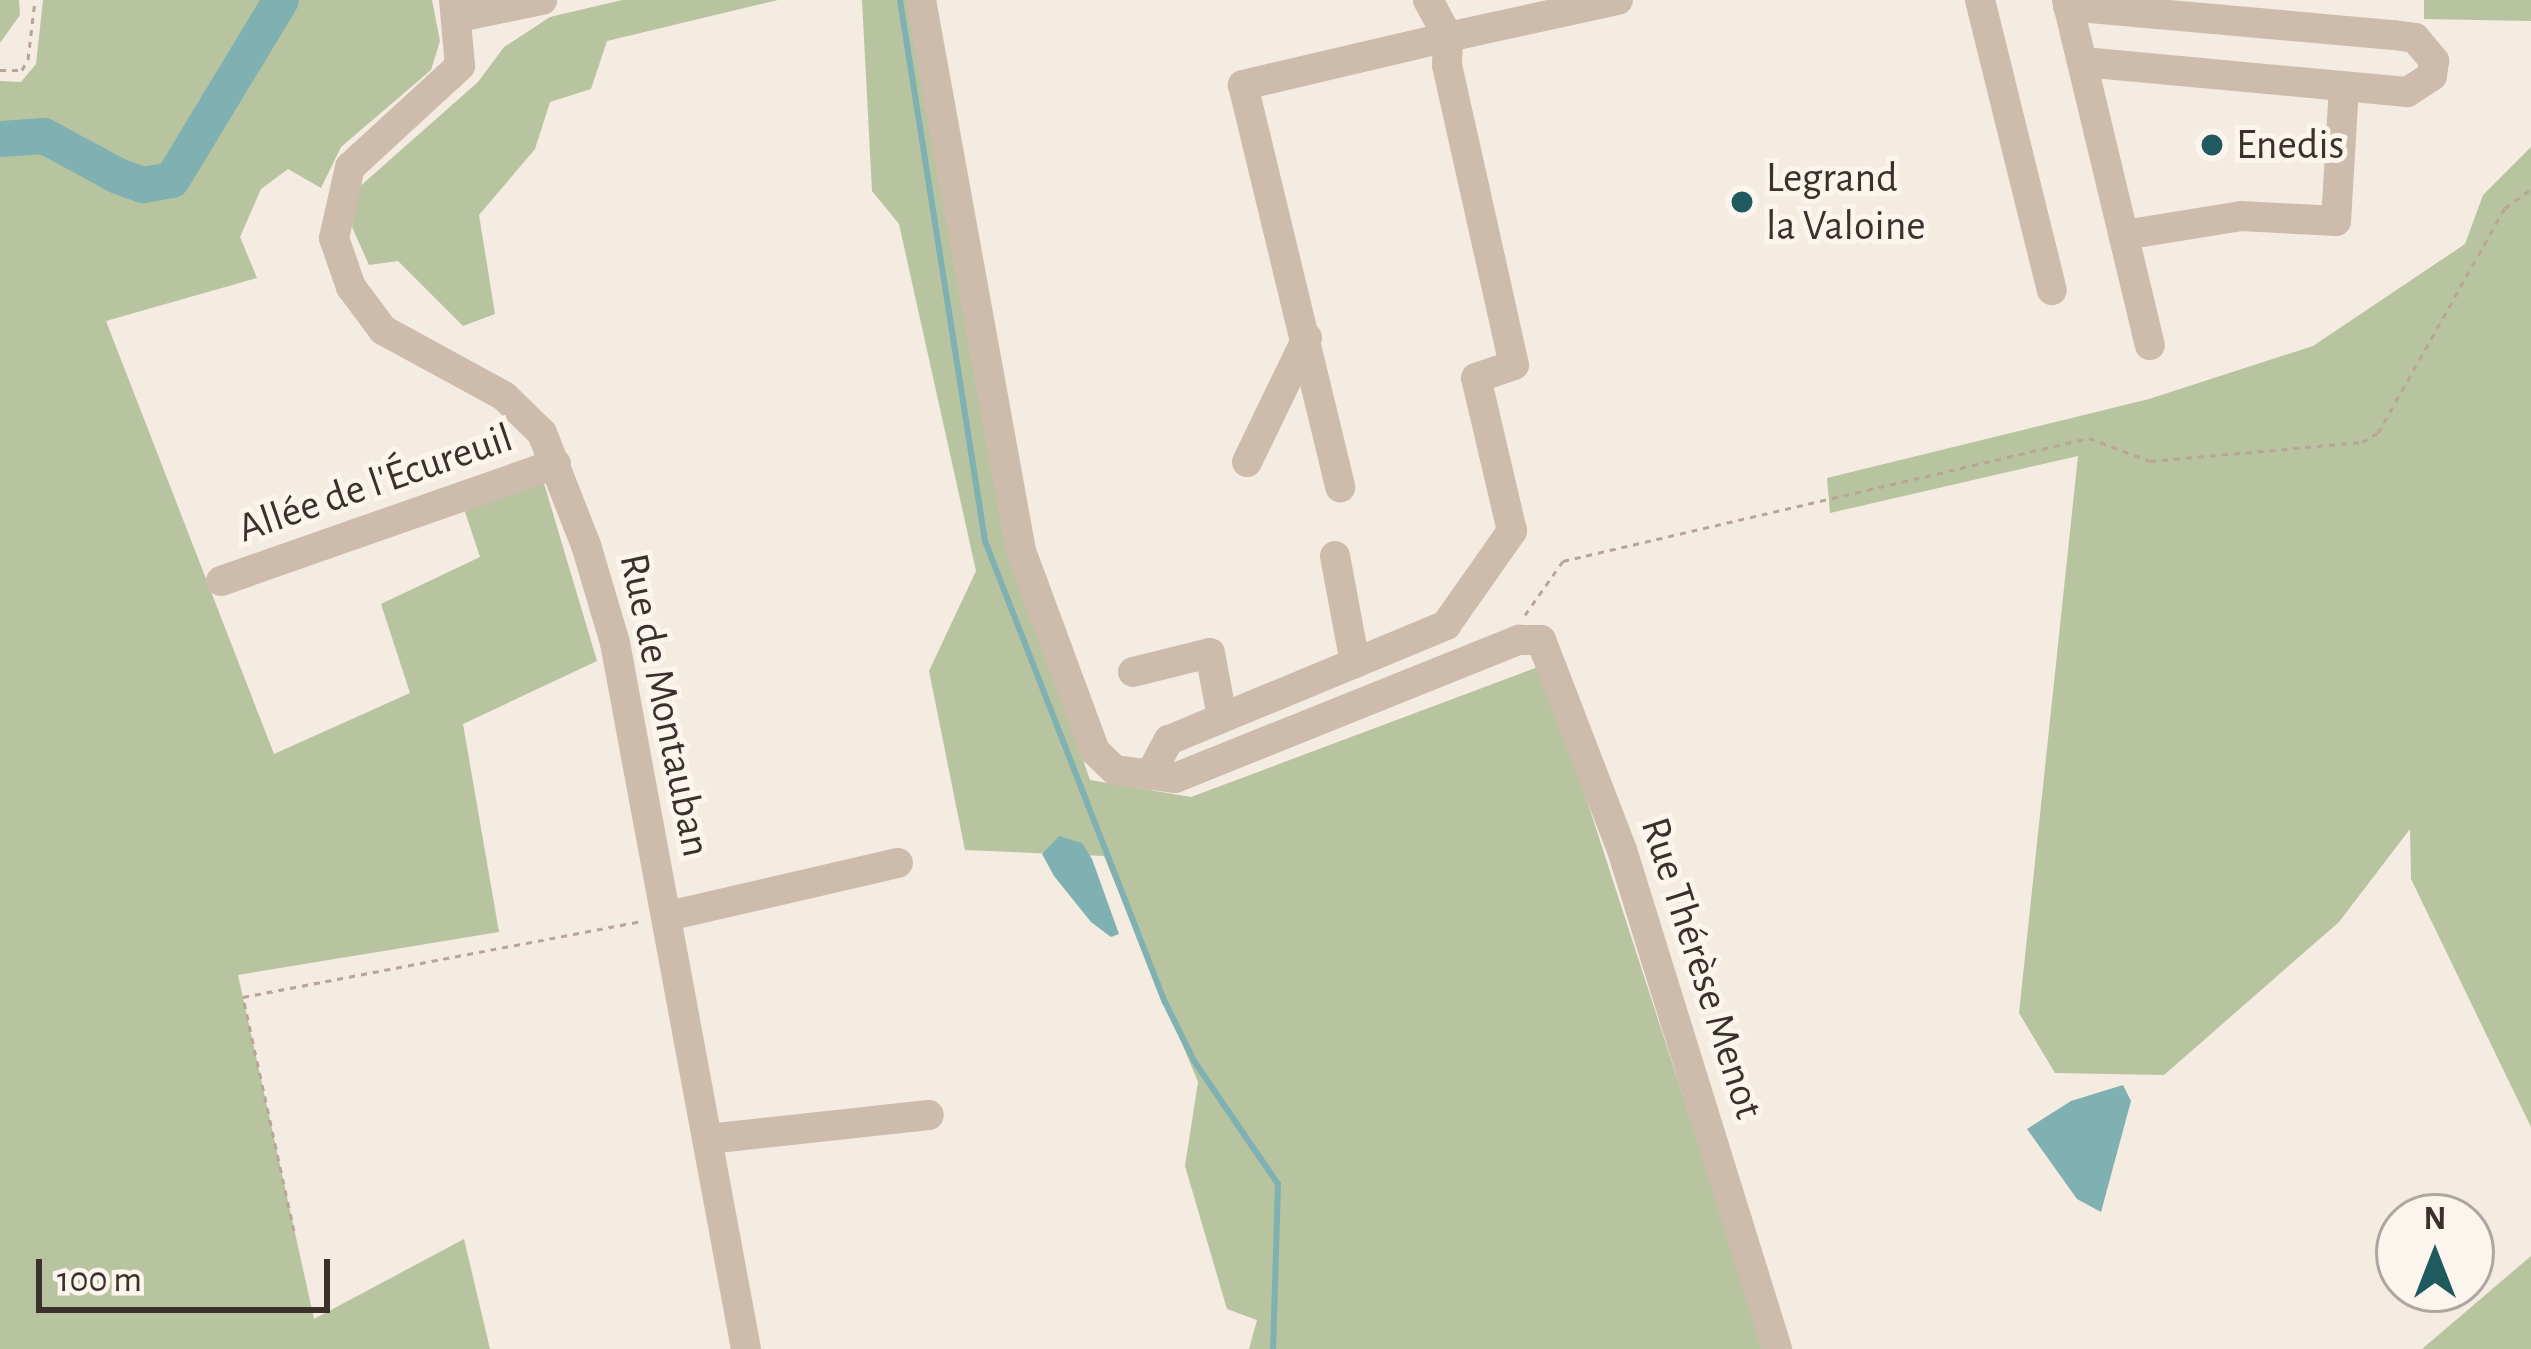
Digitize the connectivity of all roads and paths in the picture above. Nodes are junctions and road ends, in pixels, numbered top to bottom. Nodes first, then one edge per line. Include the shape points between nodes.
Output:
1 (35, 0) edge
2 (542, 0) edge
3 (921, 0) edge
4 (1428, 0) edge
5 (1618, 0) edge
6 (1980, 0) edge
7 (2068, 3) edge
8 (456, 8) edge
9 (1448, 37) junction
10 (2083, 62) junction
11 (0, 70) edge
12 (2344, 87) junction
13 (2531, 189) edge
14 (2124, 235) junction
15 (2052, 290) dead end
16 (1307, 338) junction
17 (2150, 345) dead end
18 (1246, 462) dead end
19 (556, 464) junction
20 (1340, 487) dead end
21 (1335, 556) dead end
22 (221, 581) dead end
23 (1519, 640) junction
24 (1354, 663) junction
25 (1133, 672) dead end
26 (1222, 717) junction
27 (1150, 775) junction
28 (898, 863) dead end
29 (668, 916) junction
30 (928, 1115) dead end
31 (708, 1138) junction
32 (294, 1232) dead end
33 (746, 1349) edge
34 (1778, 1349) edge

1 - 11 path via 28,59 22,70
2 - 8 street
3 - 27 street via 1022,551 1095,751 1115,770
4 - 9 street
5 - 9 street
6 - 15 street
7 - 10 street
7 - 12 street via 2415,38 2434,61 2432,76 2407,92
8 - 19 street, Rue de Montauban via 460,66 350,167 334,238 351,287 383,330 504,396 542,433
9 - 16 street via 1243,85
9 - 24 street via 1447,64 1514,365 1476,378 1512,531 1446,625
10 - 12 street
10 - 14 street
12 - 14 street via 2336,221 2241,216
13 - 23 path via 2505,208 2378,433 2362,442 2150,460 2089,438 1586,555 1563,561 1524,617
14 - 17 street
16 - 18 street
16 - 20 street
19 - 22 street, Allée de l'Écureuil
19 - 29 street, Rue de Montauban via 615,643
21 - 24 street
23 - 27 street via 1216,764 1175,778
23 - 34 street, Rue Thérèse Menot via 1551,649
24 - 26 street
25 - 26 street via 1210,653
26 - 27 street via 1169,740
28 - 29 street
29 - 31 street, Rue de Montauban
29 - 32 path via 243,997
30 - 31 street
31 - 33 street, Rue de Montauban

